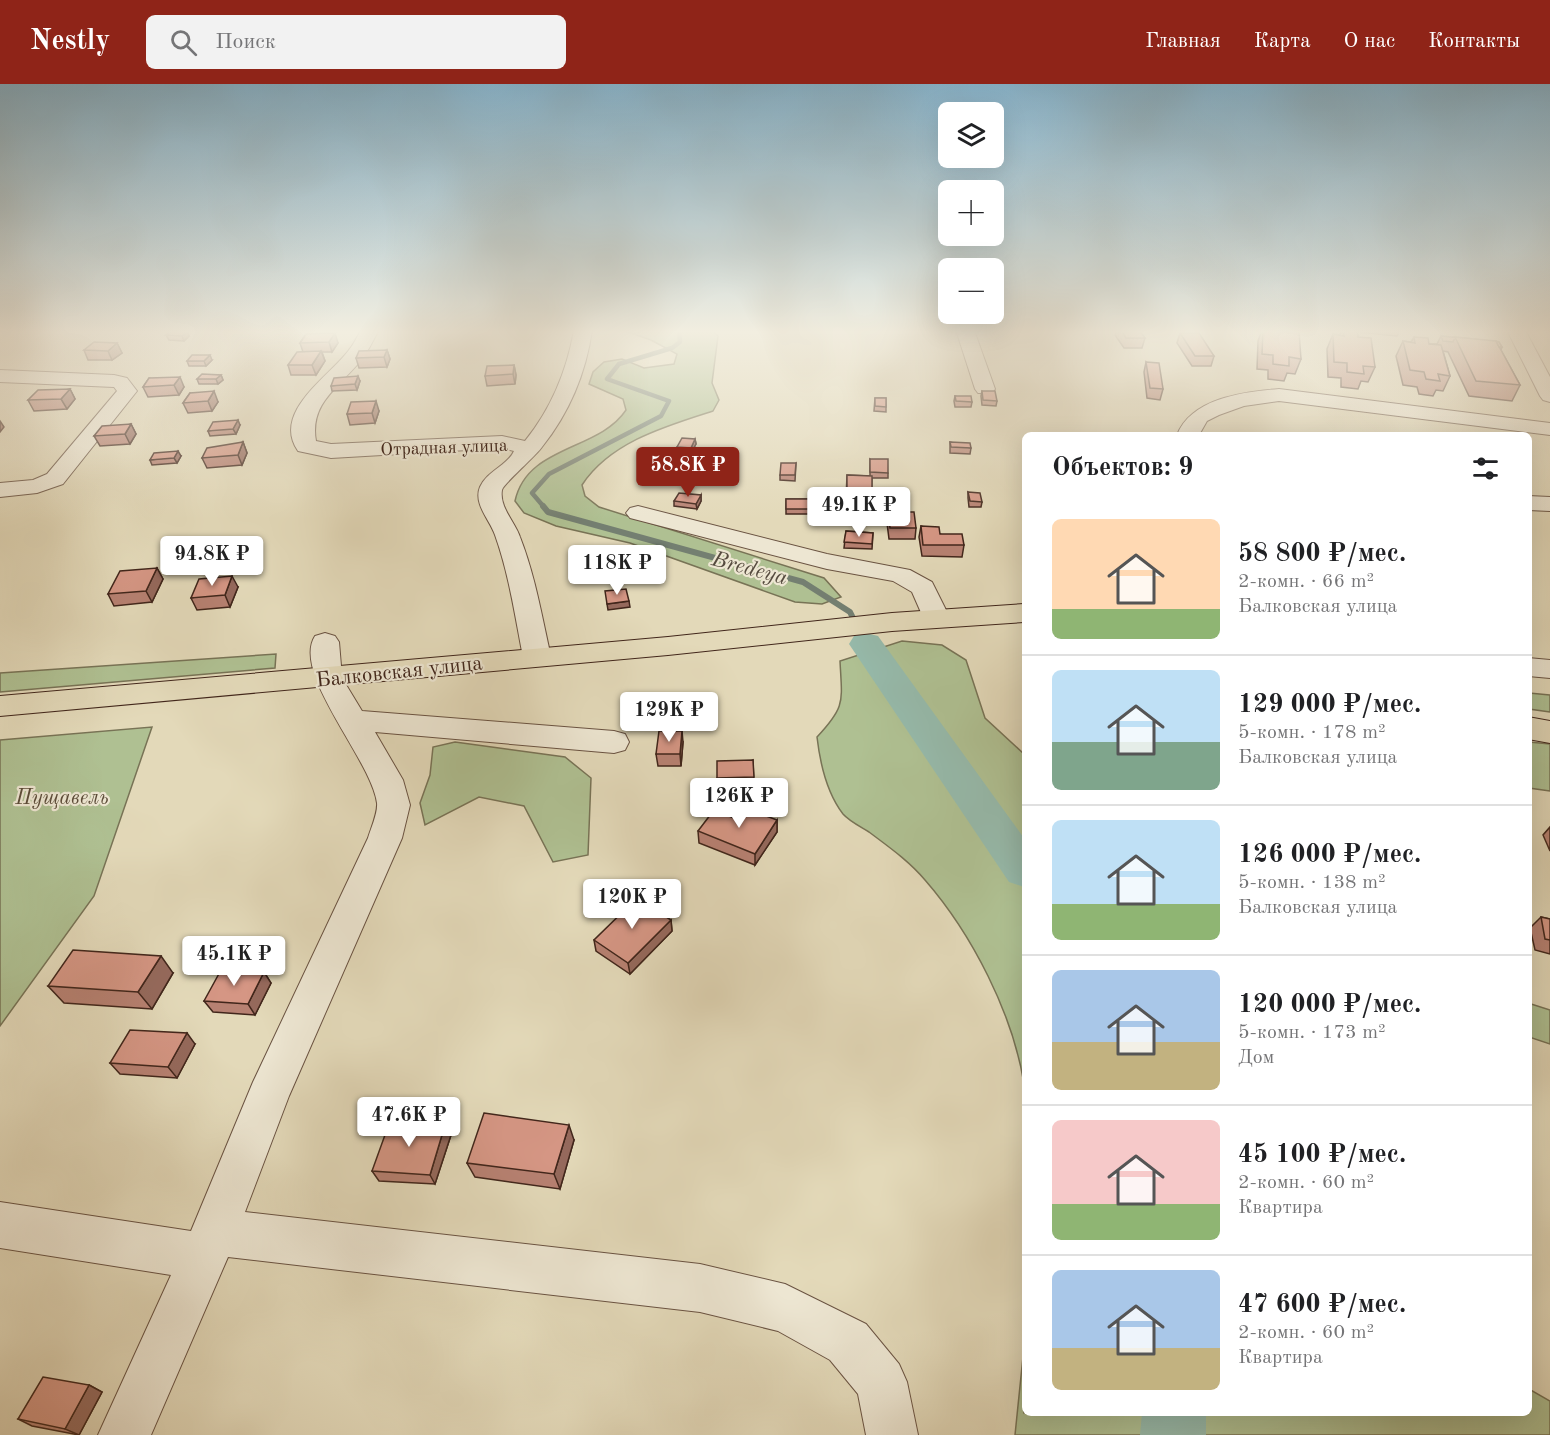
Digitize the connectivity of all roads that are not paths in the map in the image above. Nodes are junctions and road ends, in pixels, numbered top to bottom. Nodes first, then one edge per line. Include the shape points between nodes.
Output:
1 (125, 393) edge
2 (319, 393) edge
3 (564, 393) edge
4 (1550, 429) edge
5 (1189, 432) edge
6 (526, 453) junction
7 (0, 490) edge
8 (1532, 502) edge
9 (1550, 504) edge
10 (638, 513) dead end
11 (1022, 613) edge
12 (936, 618) junction
13 (537, 657) junction
14 (326, 660) junction
15 (1532, 667) edge
16 (1550, 669) edge
17 (0, 706) edge
18 (352, 720) junction
19 (1532, 729) edge
20 (1550, 732) edge
21 (614, 742) dead end
22 (0, 1226) edge
23 (209, 1245) junction
24 (124, 1435) edge
25 (892, 1435) edge

1 - 7 street via 55,479 37,486
2 - 6 street, Отрадная улица via 308,405 306,446 331,451 502,442 523,447
3 - 6 street
4 - 5 street via 1279,395 1241,400 1199,417 1191,423
6 - 13 street, Отрадная улица via 494,482 490,493 519,574
8 - 9 street
10 - 12 street via 827,561 901,575 923,588
11 - 12 main road, Балковская улица
12 - 13 main road, Балковская улица
13 - 14 main road, Балковская улица
14 - 17 main road, Балковская улица
14 - 18 street
15 - 16 street
18 - 21 street
18 - 23 street via 387,780 394,805 385,838 268,1096
19 - 20 main road
22 - 23 street
23 - 24 street
23 - 25 street via 700,1288 785,1308 848,1342 881,1382

